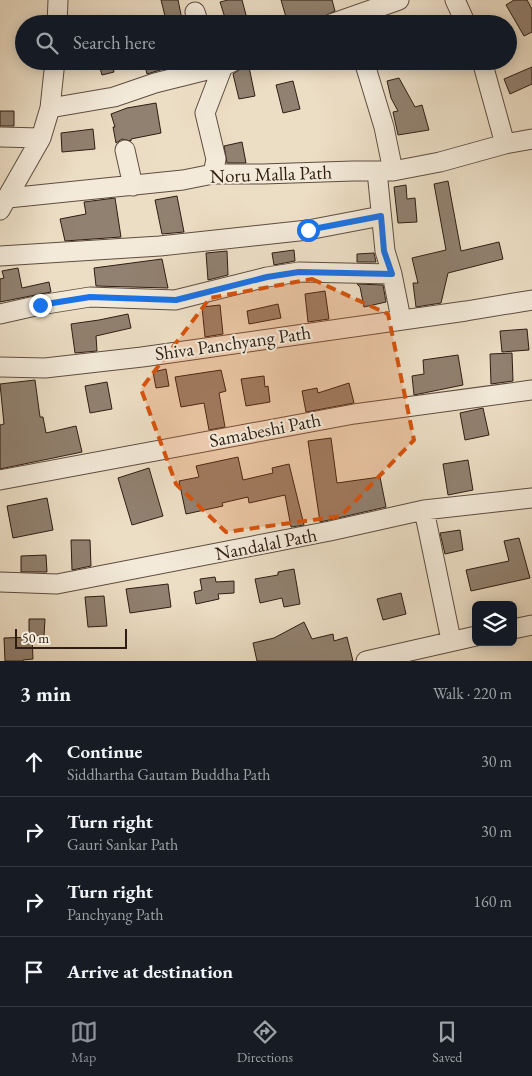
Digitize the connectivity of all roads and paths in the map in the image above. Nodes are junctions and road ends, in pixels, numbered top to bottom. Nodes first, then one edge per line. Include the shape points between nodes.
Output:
1 (58, 0) edge
2 (399, 0) edge
3 (455, 0) edge
4 (57, 15) edge
5 (364, 15) edge
6 (462, 15) edge
7 (54, 70) edge
8 (201, 70) edge
9 (220, 70) edge
10 (367, 70) edge
11 (485, 70) edge
12 (50, 108) junction
13 (0, 137) edge
14 (41, 138) junction
15 (532, 139) edge
16 (506, 144) junction
17 (125, 150) dead end
18 (385, 171) junction
19 (213, 174) junction
20 (133, 186) junction
21 (4, 204) edge
22 (381, 216) junction
23 (0, 256) edge
24 (392, 274) junction
25 (532, 300) edge
26 (0, 314) edge
27 (401, 319) junction
28 (0, 367) edge
29 (532, 390) edge
30 (0, 480) edge
31 (532, 498) edge
32 (424, 510) junction
33 (0, 582) edge
34 (532, 625) edge
35 (517, 627) edge
36 (472, 637) edge
37 (451, 640) junction
38 (366, 661) edge

1 - 4 street
2 - 5 street
3 - 6 street
7 - 12 street
8 - 12 street via 114,97
9 - 19 street via 205,112 216,159
10 - 18 street via 384,126
11 - 16 street
12 - 14 street
13 - 14 street
14 - 21 street
15 - 16 street, Noru Malla Path
16 - 18 street, Noru Malla Path via 440,162
17 - 20 street
18 - 19 street, Noru Malla Path
18 - 22 street
19 - 20 street, Noru Malla Path
20 - 21 street, Noru Malla Path
22 - 23 street via 308,230 160,246
22 - 24 street via 384,251
24 - 26 street via 299,272 176,300 90,297
24 - 27 street
25 - 27 street, Shiva Panchyang Path
27 - 28 street, Shiva Panchyang Path via 142,357 45,368
29 - 30 street, Samabeshi Path via 354,414
31 - 32 street, Nandalal Path
32 - 33 street, Nandalal Path via 57,584
32 - 37 street
34 - 35 street
36 - 37 street
37 - 38 street

